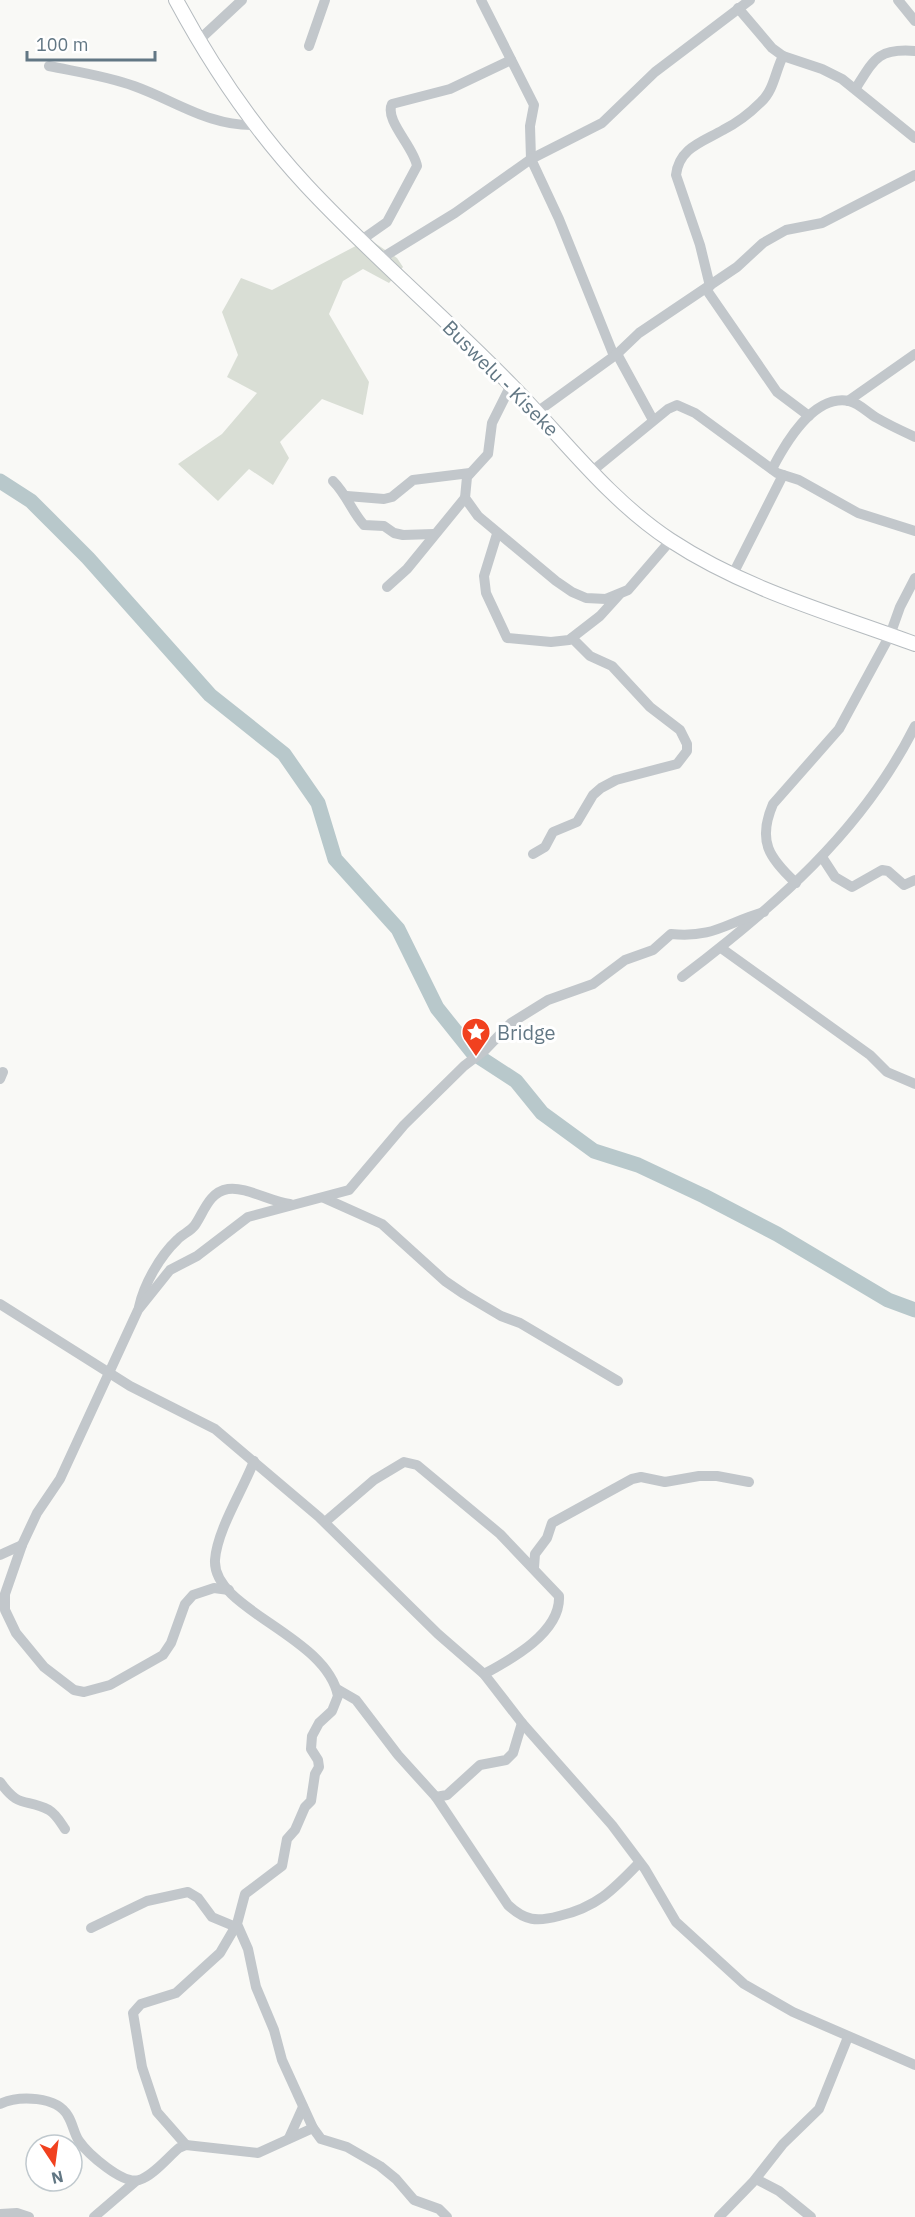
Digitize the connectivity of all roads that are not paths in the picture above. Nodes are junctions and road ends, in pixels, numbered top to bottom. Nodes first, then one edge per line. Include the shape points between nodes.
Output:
1 (176, 0) edge
2 (242, 0) edge
3 (325, 0) edge
4 (481, 0) edge
5 (750, 0) edge
6 (898, 0) edge
7 (738, 8) junction
8 (915, 21) edge
9 (198, 41) junction
10 (309, 45) dead end
11 (915, 51) edge
12 (783, 56) junction
13 (511, 60) junction
14 (49, 66) dead end
15 (856, 88) junction
16 (256, 125) junction
17 (915, 138) edge
18 (531, 159) junction
19 (915, 175) edge
20 (360, 241) junction
21 (381, 259) junction
22 (708, 287) junction
23 (915, 354) edge
24 (616, 355) junction
25 (511, 385) junction
26 (848, 401) junction
27 (537, 412) junction
28 (809, 416) junction
29 (653, 420) junction
30 (915, 437) edge
31 (772, 469) junction
32 (591, 472) junction
33 (470, 473) junction
34 (783, 475) junction
35 (333, 481) dead end
36 (347, 496) junction
37 (465, 498) junction
38 (915, 531) edge
39 (434, 534) junction
40 (497, 534) junction
41 (670, 540) junction
42 (732, 576) junction
43 (915, 578) edge
44 (387, 587) dead end
45 (619, 595) junction
46 (890, 635) junction
47 (572, 638) junction
48 (915, 644) edge
49 (915, 726) edge
50 (533, 854) dead end
51 (822, 857) junction
52 (915, 880) edge
53 (796, 883) junction
54 (764, 912) junction
55 (721, 948) junction
56 (682, 977) dead end
57 (915, 1084) edge
58 (324, 1198) junction
59 (299, 1204) junction
60 (0, 1304) edge
61 (138, 1310) junction
62 (108, 1372) junction
63 (618, 1381) dead end
64 (254, 1461) junction
65 (749, 1482) dead end
66 (324, 1522) junction
67 (22, 1545) junction
68 (0, 1555) edge
69 (534, 1568) junction
70 (229, 1590) junction
71 (2, 1608) edge
72 (484, 1674) junction
73 (337, 1689) junction
74 (522, 1723) junction
75 (0, 1782) edge
76 (436, 1797) junction
77 (65, 1829) dead end
78 (639, 1863) junction
79 (236, 1925) junction
80 (91, 1928) dead end
81 (848, 2037) junction
82 (915, 2065) edge
83 (0, 2104) edge
84 (303, 2107) junction
85 (313, 2128) junction
86 (289, 2138) junction
87 (186, 2145) junction
88 (756, 2179) junction
89 (136, 2181) junction
90 (0, 2214) edge
91 (29, 2217) edge
92 (94, 2217) edge
93 (447, 2217) edge
94 (719, 2217) edge
95 (812, 2217) edge

1 - 9 main road, Buswelu - Kiseke
2 - 9 street
3 - 10 street
4 - 13 street
5 - 7 street
6 - 8 street
7 - 12 street via 762,39
7 - 18 street via 656,72 602,123
9 - 16 main road, Buswelu - Kiseke
11 - 15 street via 880,55
12 - 15 street via 822,69
12 - 22 street via 769,94 761,103 725,129 692,146 677,164 676,175 700,245
13 - 18 street via 534,105
13 - 20 street via 450,89 392,104 390,117 417,166 387,222
14 - 16 street via 113,78 159,95 208,120
15 - 17 street
16 - 20 main road, Buswelu - Kiseke
18 - 21 street
18 - 24 street
19 - 22 street via 822,223 786,230 763,243
20 - 21 main road, Buswelu - Kiseke
21 - 25 main road, Buswelu - Kiseke
22 - 24 street via 639,333
22 - 28 street via 777,392
23 - 26 street
24 - 27 street
24 - 29 street
25 - 27 main road, Buswelu - Kiseke
25 - 33 street via 492,423 488,454
26 - 28 street
26 - 30 street
27 - 32 main road, Buswelu - Kiseke
28 - 31 street via 782,448
29 - 31 street via 668,409 684,407
29 - 32 street
31 - 34 street
32 - 41 main road, Buswelu - Kiseke
33 - 36 street via 414,480 384,499
33 - 37 street
34 - 38 street via 858,513
34 - 42 street
35 - 36 street
36 - 39 street via 364,525 384,526 403,535
37 - 39 street
37 - 40 street
39 - 44 street via 407,569
40 - 45 street via 572,592 586,598
40 - 47 street via 484,576 486,593 504,634 521,641 562,642
41 - 42 main road, Buswelu - Kiseke
41 - 45 street via 635,583
42 - 46 main road, Buswelu - Kiseke
43 - 46 street
45 - 47 street
46 - 48 main road, Buswelu - Kiseke
46 - 53 street via 839,729 773,804 768,815 766,840 773,860
47 - 50 street via 590,656 612,666 650,706 680,730 687,751 677,764 616,780 602,788 593,795 577,822 553,832 545,846
49 - 51 street via 887,778
51 - 52 street via 835,877 852,887 882,870 904,885
51 - 53 street
53 - 54 street
54 - 55 street
54 - 58 street via 717,931 665,936 653,950 625,960 593,984 532,1009 511,1023 404,1125 349,1190
55 - 56 street
55 - 57 street via 870,1055 887,1072
58 - 59 street
58 - 63 street via 382,1224 464,1294
59 - 61 street via 248,1217 197,1256 170,1270
59 - 61 street via 240,1189 220,1191 194,1226 161,1258 143,1288
60 - 62 street
61 - 62 street
62 - 64 street via 215,1429
62 - 67 street via 60,1479
64 - 66 street
64 - 70 street via 222,1533 215,1559 220,1579
65 - 69 street via 717,1476 665,1482 641,1476 632,1479 552,1523 535,1554
66 - 69 street via 374,1480 400,1463 412,1463 500,1534
66 - 72 street
67 - 68 street
67 - 71 street
69 - 72 street via 559,1596 560,1608 530,1645
70 - 71 street via 214,1588 193,1595 185,1604 163,1655 110,1685 84,1692 74,1690 44,1667 16,1633
70 - 73 street via 313,1654 325,1665
72 - 74 street
73 - 76 street via 356,1700
73 - 79 street via 337,1702 319,1723 310,1742 319,1763 310,1801 287,1839 282,1866 245,1894
74 - 76 street via 513,1753 506,1760 484,1763 447,1795
74 - 78 street via 612,1825
75 - 77 street via 14,1799 50,1810
76 - 78 street via 508,1905 519,1916 531,1920 542,1921 583,1910 602,1899
78 - 81 street via 676,1922 744,1984
79 - 80 street via 212,1917 198,1898 188,1892 147,1901
79 - 84 street via 248,1949 261,2002
79 - 87 street via 220,1953 176,1993 141,2004 133,2013 142,2067 157,2112
81 - 82 street
81 - 88 street via 824,2102
83 - 89 street via 14,2100 55,2102 67,2114 80,2142 121,2177
84 - 85 street
84 - 86 street
85 - 86 street
85 - 93 street via 321,2139 347,2147 380,2166 414,2200 439,2209
86 - 87 street via 258,2153
87 - 89 street
88 - 94 street
88 - 95 street
89 - 92 street
90 - 91 street

